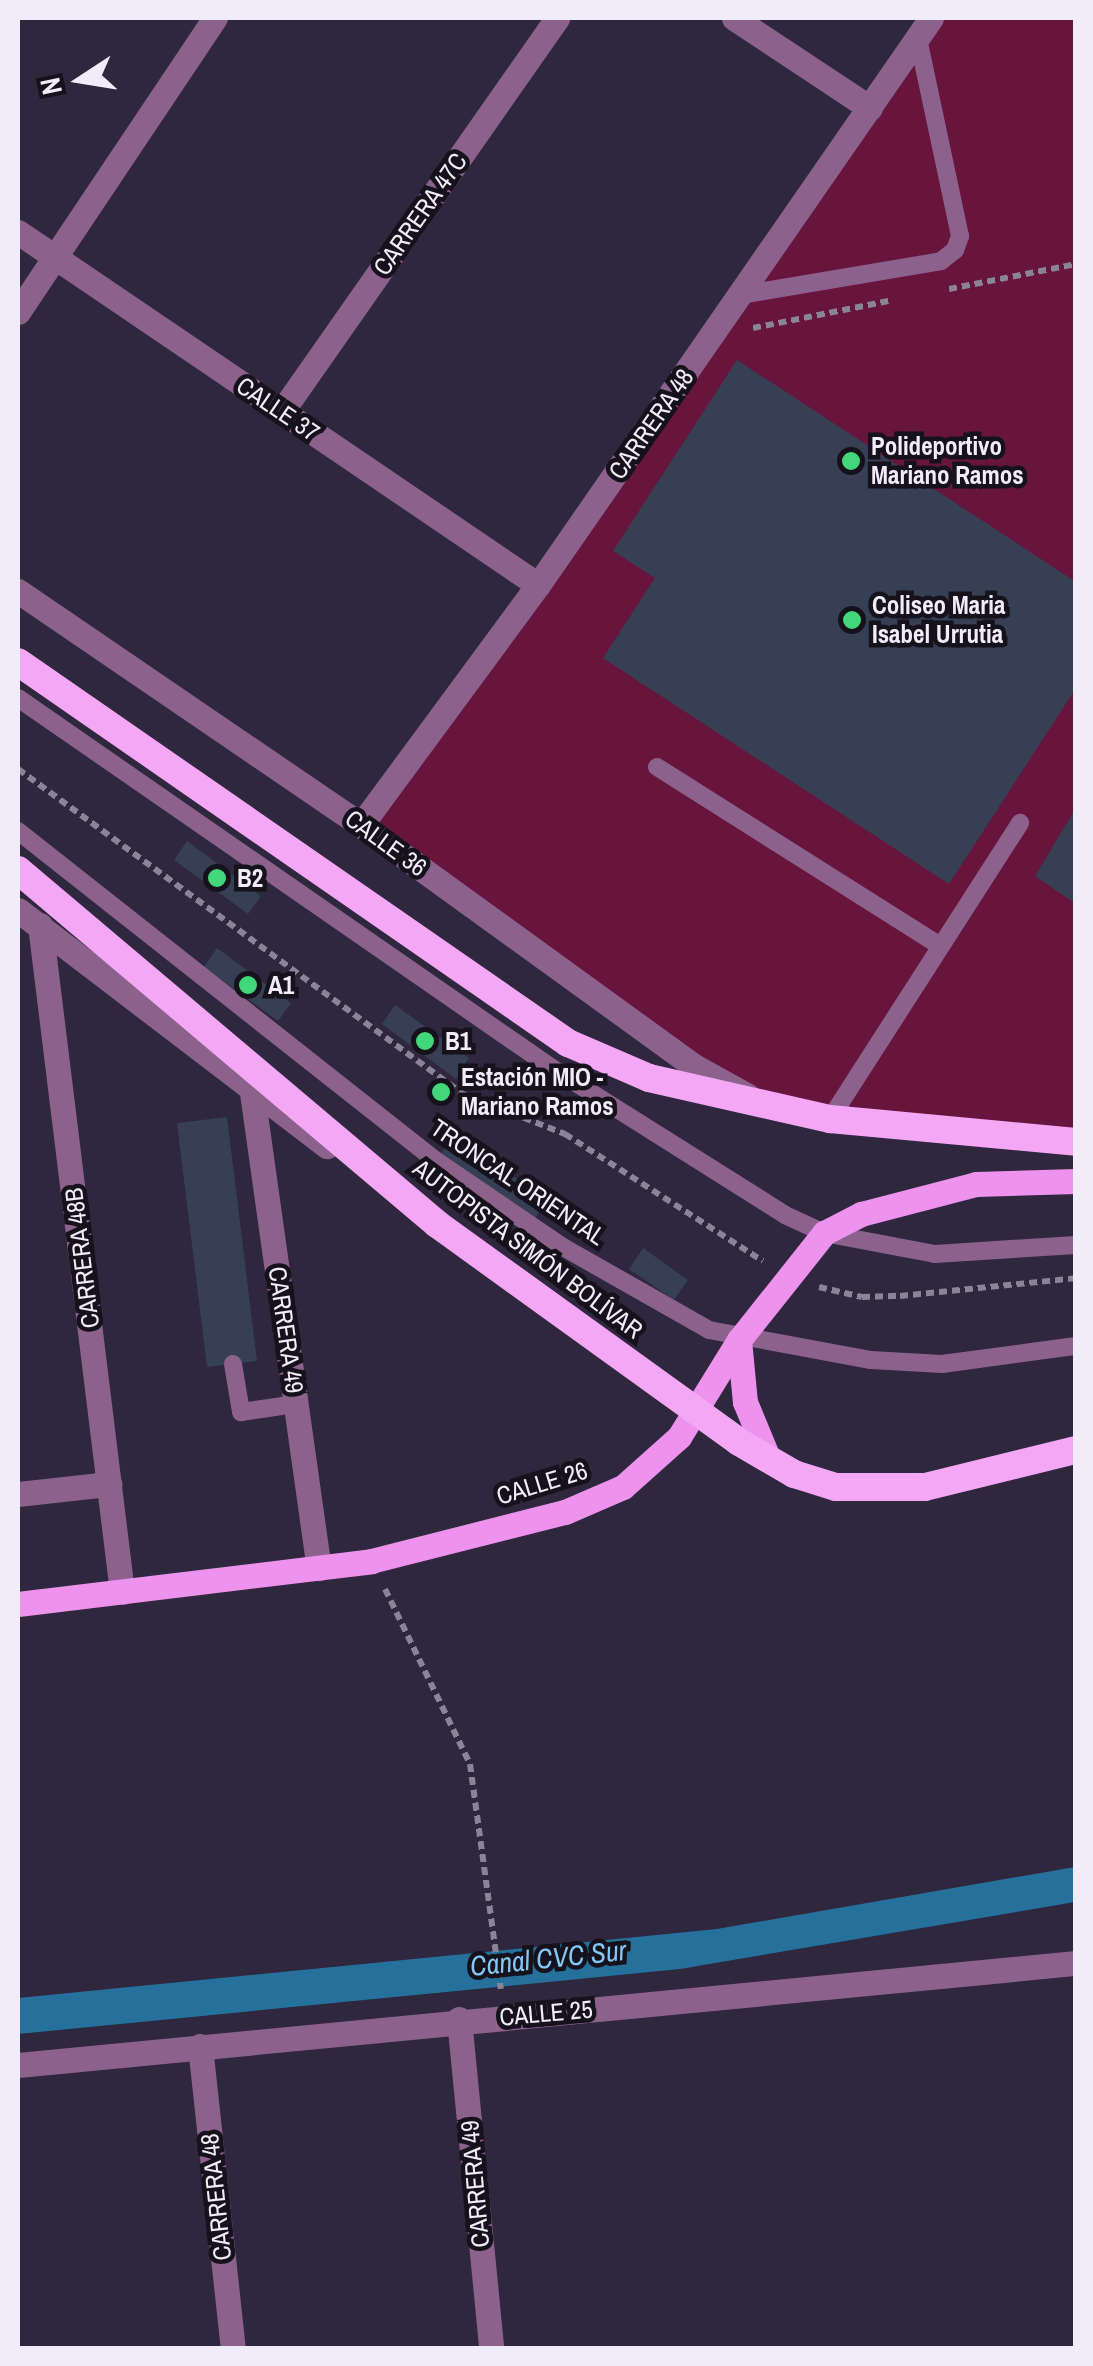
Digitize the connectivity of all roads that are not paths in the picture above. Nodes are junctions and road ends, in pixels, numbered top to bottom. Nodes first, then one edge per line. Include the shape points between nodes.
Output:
1 (215, 18) edge
2 (557, 18) edge
3 (734, 18) edge
4 (925, 28) edge
5 (870, 108) junction
6 (18, 232) edge
7 (52, 256) junction
8 (741, 296) junction
9 (18, 312) edge
10 (282, 411) junction
11 (538, 585) junction
12 (18, 591) edge
13 (18, 662) edge
14 (18, 698) edge
15 (657, 767) dead end
16 (1020, 823) dead end
17 (361, 825) junction
18 (18, 831) edge
19 (18, 870) edge
20 (18, 910) edge
21 (40, 925) junction
22 (940, 945) junction
23 (252, 1093) junction
24 (752, 1098) junction
25 (830, 1119) junction
26 (1076, 1142) edge
27 (1076, 1181) edge
28 (437, 1224) junction
29 (824, 1233) junction
30 (1076, 1245) edge
31 (740, 1340) junction
32 (1076, 1346) edge
33 (233, 1364) dead end
34 (296, 1404) junction
35 (696, 1411) junction
36 (1076, 1450) edge
37 (769, 1460) junction
38 (109, 1484) junction
39 (18, 1494) edge
40 (319, 1568) junction
41 (122, 1592) junction
42 (18, 1604) edge
43 (1076, 1963) edge
44 (459, 2018) junction
45 (200, 2046) junction
46 (18, 2065) edge
47 (233, 2348) edge
48 (491, 2348) edge

1 - 7 street
2 - 10 street, CARRERA 47C
3 - 5 street
4 - 5 street, CARRERA 48
4 - 8 lane via 960,236 955,250 942,261
5 - 8 street, CARRERA 48
6 - 7 street, CALLE 37
7 - 9 street
7 - 10 street, CALLE 37
8 - 11 street, CARRERA 48
10 - 11 street, CALLE 37
11 - 17 street, CARRERA 48
12 - 17 street, CALLE 36
13 - 24 highway via 568,1043 649,1078
14 - 29 lane via 552,1068
15 - 22 lane
16 - 22 lane
17 - 24 street, CALLE 36 via 692,1065
18 - 31 lane, TRONCAL ORIENTAL via 435,1160 563,1247
19 - 28 highway, AUTOPISTA SIMÓN BOLÍVAR
20 - 21 street
21 - 23 street
21 - 38 street, CARRERA 48B
22 - 25 lane
23 - 28 street
23 - 34 street, CARRERA 49
24 - 25 highway
25 - 26 highway
27 - 29 main road, CALLE 26 via 976,1184 861,1214
28 - 35 highway, AUTOPISTA SIMÓN BOLÍVAR
29 - 30 lane via 935,1254
29 - 31 main road, CALLE 26
31 - 32 lane, TRONCAL ORIENTAL via 942,1364
31 - 35 main road, CALLE 26
31 - 37 main road via 745,1402
33 - 34 lane via 240,1412
34 - 40 street, CARRERA 49
35 - 37 highway, AUTOPISTA SIMÓN BOLÍVAR
35 - 40 main road, CALLE 26 via 679,1437 623,1488 565,1512
36 - 37 highway, AUTOPISTA SIMÓN BOLÍVAR via 925,1487 879,1490 836,1487
38 - 39 street
38 - 41 street, CARRERA 48B
40 - 41 main road, CALLE 26
41 - 42 main road, CALLE 26
43 - 44 street, CALLE 25
44 - 45 street, CALLE 25
44 - 48 street, CARRERA 49
45 - 46 street, CALLE 25
45 - 47 street, CARRERA 48

